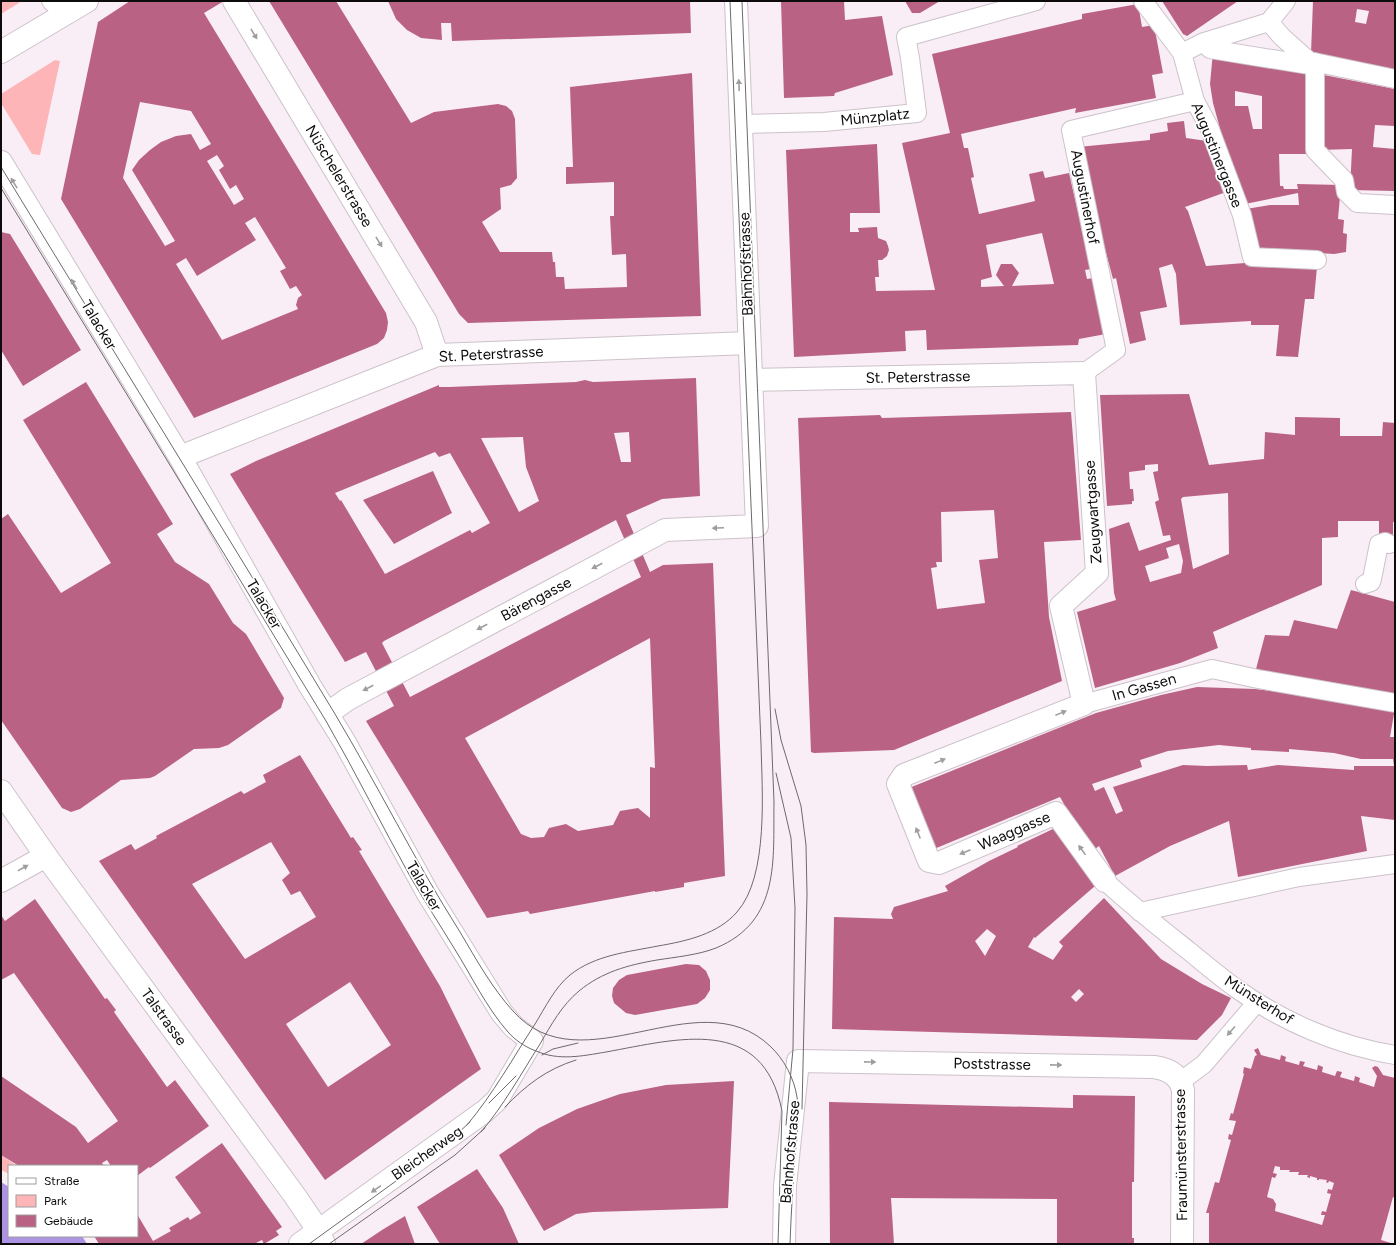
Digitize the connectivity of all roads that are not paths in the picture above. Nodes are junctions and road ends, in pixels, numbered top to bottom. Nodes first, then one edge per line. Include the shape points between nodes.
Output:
1 (88, 1) edge
2 (234, 1) edge
3 (736, 1) edge
4 (1036, 1) edge
5 (1143, 1) edge
6 (1286, 1) edge
7 (59, 8) edge
8 (1269, 22) junction
9 (1204, 42) junction
10 (1, 52) edge
11 (1182, 53) junction
12 (1312, 62) junction
13 (1395, 79) edge
14 (1195, 101) junction
15 (741, 124) junction
16 (1, 162) edge
17 (1395, 205) edge
18 (1317, 260) dead end
19 (749, 343) junction
20 (437, 355) junction
21 (1084, 374) junction
22 (751, 380) junction
23 (180, 457) junction
24 (757, 526) joint
25 (1390, 544) dead end
26 (1365, 584) dead end
27 (1395, 703) edge
28 (1084, 704) junction
29 (328, 714) junction
30 (1, 790) edge
31 (46, 856) junction
32 (939, 863) joint
33 (1395, 864) edge
34 (1, 881) edge
35 (1105, 881) joint
36 (1140, 912) junction
37 (1257, 1002) junction
38 (532, 1041) joint
39 (1395, 1055) edge
40 (798, 1061) joint
41 (1180, 1082) junction
42 (321, 1237) edge
43 (300, 1244) edge
44 (784, 1244) edge
45 (1182, 1244) edge

1 - 7 street
2 -> 20 street, Nüschelerstrasse via 426,322
15 -> 3 street, Bahnhofstrasse
4 - 15 street, Münzplatz via 906,37 917,113 824,122
5 - 11 street, Augustinergasse
6 - 8 street
7 - 10 street
8 - 9 street
8 - 12 street via 1282,37
9 - 11 street
9 - 12 street via 1210,49 1309,65
11 - 14 street, Augustinergasse
12 - 13 street
12 - 17 street via 1315,150 1344,180 1346,192 1357,203
14 - 18 street, Augustinergasse via 1209,127 1242,215 1252,256
14 - 21 street, Augustinerhof via 1072,130 1116,350
15 - 19 street, Bahnhofstrasse
23 -> 16 street, Talacker
19 - 20 street, St. Peterstrasse
19 - 22 street, Bahnhofstrasse
20 - 23 street, St. Peterstrasse
21 - 22 street, St. Peterstrasse
21 - 28 street, Zeugwartgasse via 1097,572 1061,606
22 - 24 street, Bahnhofstrasse
23 - 29 street, Talacker
24 -> 29 street, Bärengasse via 665,530 348,698
25 - 26 street via 1379,544 1371,582
27 - 28 street, In Gassen via 1258,679 1212,668
32 -> 28 street, In Gassen via 930,861 898,784 904,775
29 - 38 street, Talacker via 427,892 502,1013 514,1027
30 - 31 street, Talstrasse
34 -> 31 street
31 - 42 street, Talstrasse
35 -> 32 street, Waaggasse via 1056,813
33 - 36 street via 1299,877
35 - 36 street, Münsterhof
36 - 37 street, Münsterhof
37 - 39 street, Münsterhof via 1293,1023 1326,1036 1354,1046
37 -> 41 street, Fraumünsterstrasse via 1204,1064
38 -> 42 street, Bleicherweg via 496,1100 476,1119
40 -> 41 street, Poststrasse via 1154,1067 1169,1071
40 - 44 street, Bahnhofstrasse via 785,1186
41 - 45 street, Fraumünsterstrasse via 1183,1094
42 - 43 street, Bleicherweg

